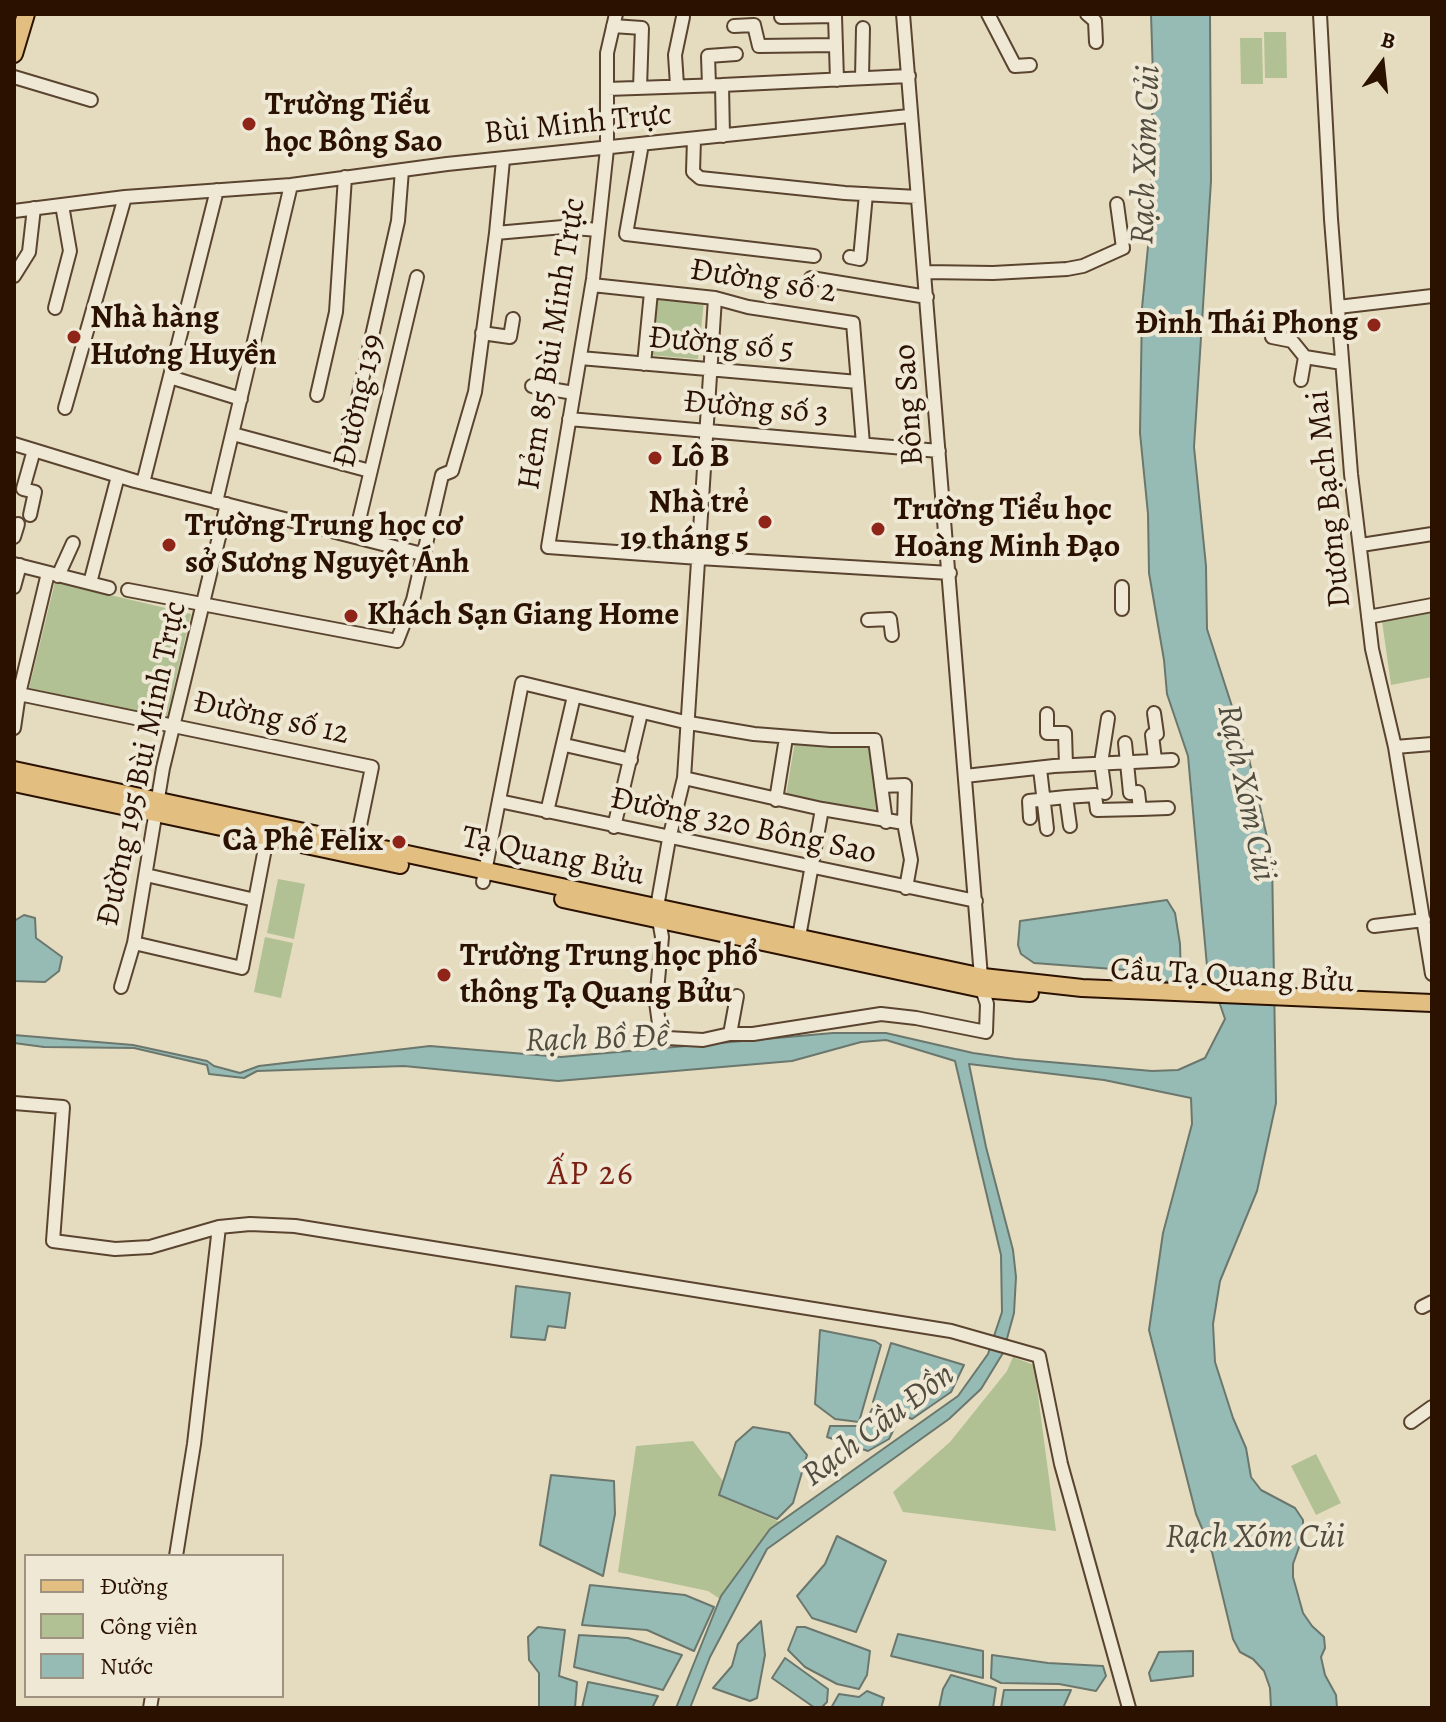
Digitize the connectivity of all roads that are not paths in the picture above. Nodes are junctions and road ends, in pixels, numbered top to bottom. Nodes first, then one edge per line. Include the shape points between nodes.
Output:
1 (26, 14) edge
2 (903, 14) edge
3 (988, 14) edge
4 (1087, 14) edge
5 (1320, 14) edge
6 (683, 17) dead end
7 (781, 17) dead end
8 (615, 20) edge
9 (734, 26) dead end
10 (863, 28) dead end
11 (1096, 42) dead end
12 (836, 45) junction
13 (14, 54) edge
14 (736, 54) dead end
15 (1030, 65) dead end
16 (909, 76) junction
17 (14, 77) edge
18 (862, 78) junction
19 (837, 80) junction
20 (677, 85) junction
21 (715, 85) junction
22 (640, 88) junction
23 (607, 89) junction
24 (91, 100) dead end
25 (909, 116) junction
26 (723, 136) junction
27 (694, 139) junction
28 (642, 144) junction
29 (607, 149) junction
30 (503, 160) junction
31 (402, 170) junction
32 (345, 177) junction
33 (291, 185) junction
34 (217, 190) junction
35 (866, 194) junction
36 (125, 197) junction
37 (917, 197) junction
38 (1117, 204) dead end
39 (62, 205) junction
40 (34, 208) junction
41 (14, 211) edge
42 (598, 230) junction
43 (496, 233) junction
44 (814, 256) dead end
45 (850, 257) dead end
46 (926, 272) junction
47 (14, 276) edge
48 (417, 277) dead end
49 (811, 278) dead end
50 (592, 285) junction
51 (651, 292) junction
52 (1432, 296) edge
53 (927, 297) junction
54 (715, 298) junction
55 (1338, 307) junction
56 (55, 308) dead end
57 (513, 319) dead end
58 (482, 333) junction
59 (1272, 337) dead end
60 (1305, 357) junction
61 (580, 358) junction
62 (1342, 363) junction
63 (644, 364) junction
64 (711, 370) junction
65 (170, 377) junction
66 (1301, 380) dead end
67 (858, 382) junction
68 (532, 386) dead end
69 (574, 393) junction
70 (317, 395) dead end
71 (241, 399) junction
72 (65, 408) dead end
73 (569, 419) junction
74 (708, 431) junction
75 (233, 434) junction
76 (14, 444) edge
77 (863, 444) junction
78 (34, 450) junction
79 (939, 451) junction
80 (343, 464) junction
81 (370, 471) junction
82 (118, 476) junction
83 (143, 483) junction
84 (222, 503) junction
85 (30, 515) dead end
86 (18, 524) dead end
87 (1432, 534) edge
88 (14, 537) edge
89 (355, 537) junction
90 (73, 543) dead end
91 (1361, 545) junction
92 (422, 554) junction
93 (699, 558) junction
94 (17, 565) edge
95 (950, 573) junction
96 (53, 575) junction
97 (90, 583) junction
98 (14, 587) edge
99 (1122, 587) dead end
100 (109, 588) dead end
101 (128, 590) dead end
102 (202, 605) junction
103 (1432, 605) edge
104 (1122, 609) dead end
105 (1368, 617) junction
106 (868, 620) dead end
107 (892, 635) dead end
108 (19, 694) junction
109 (574, 696) junction
110 (641, 713) junction
111 (1154, 713) dead end
112 (1047, 714) dead end
113 (1108, 718) dead end
114 (689, 723) junction
115 (173, 725) junction
116 (14, 728) edge
117 (786, 738) junction
118 (1125, 743) dead end
119 (1432, 744) edge
120 (565, 745) junction
121 (1395, 747) junction
122 (631, 760) junction
123 (1155, 760) junction
124 (1172, 760) dead end
125 (1126, 762) junction
126 (1101, 763) junction
127 (1066, 765) junction
128 (1040, 769) junction
129 (14, 770) edge
130 (965, 776) junction
131 (684, 778) junction
132 (14, 783) edge
133 (881, 786) junction
134 (1105, 793) dead end
135 (1066, 797) junction
136 (1044, 799) junction
137 (776, 800) junction
138 (499, 801) junction
139 (156, 806) junction
140 (1168, 808) dead end
141 (822, 809) junction
142 (1140, 809) junction
143 (547, 812) junction
144 (1030, 818) dead end
145 (886, 822) junction
146 (904, 823) junction
147 (1070, 826) dead end
148 (614, 827) junction
149 (1047, 829) dead end
150 (267, 838) junction
151 (669, 839) junction
152 (356, 845) junction
153 (812, 868) junction
154 (146, 875) junction
155 (484, 877) junction
156 (906, 888) junction
157 (255, 900) junction
158 (976, 901) junction
159 (1427, 905) edge
160 (658, 913) junction
161 (1424, 920) junction
162 (1374, 926) dead end
163 (799, 937) junction
164 (134, 943) junction
165 (1432, 974) edge
166 (982, 983) junction
167 (121, 987) dead end
168 (1082, 992) joint
169 (737, 996) dead end
170 (1432, 1003) edge
171 (1379, 1008) junction
172 (1432, 1014) edge
173 (730, 1034) junction
174 (14, 1103) edge
175 (219, 1227) junction
176 (1432, 1407) edge
177 (1411, 1422) dead end
178 (176, 1554) edge
179 (1129, 1708) edge

1 - 13 main road
2 - 16 street, Bông Sao
3 - 15 street via 1015,66
4 - 11 street via 1095,21
5 - 55 street, Dương Bạch Mai
6 - 20 street via 675,55
7 - 12 street via 835,16
8 - 22 street via 642,28
8 - 23 street, Hẻm 85 Bùi Minh Trực via 607,53
9 - 12 street via 754,25 759,46
10 - 18 street
12 - 19 street
14 - 21 street via 708,56
16 - 18 street
16 - 25 street, Bông Sao
17 - 24 street
18 - 19 street
19 - 21 street
20 - 21 street
20 - 22 street
21 - 26 street
22 - 23 street
23 - 29 street, Hẻm 85 Bùi Minh Trực
25 - 26 street, Bùi Minh Trực
25 - 37 street, Bông Sao
26 - 27 street, Bùi Minh Trực
27 - 28 street, Bùi Minh Trực
27 - 35 street via 693,172 700,178
28 - 29 street, Bùi Minh Trực
28 - 44 street via 626,234
29 - 30 street, Bùi Minh Trực
29 - 42 street, Hẻm 85 Bùi Minh Trực
30 - 31 street, Bùi Minh Trực
30 - 43 street
31 - 32 street, Bùi Minh Trực
31 - 80 street via 398,221
32 - 33 street, Bùi Minh Trực
32 - 70 street via 336,312
33 - 34 street, Bùi Minh Trực
33 - 71 street, Đường 195 Bùi Minh Trực
34 - 36 street, Bùi Minh Trực
34 - 65 street
35 - 37 street
35 - 45 street via 860,259
36 - 39 street, Bùi Minh Trực
36 - 72 street
37 - 46 street, Bông Sao
38 - 46 street via 1123,248 1083,266
39 - 40 street, Bùi Minh Trực
39 - 56 street via 70,251
40 - 41 street, Bùi Minh Trực
40 - 47 street via 29,252
42 - 43 street via 563,227
42 - 50 street, Hẻm 85 Bùi Minh Trực
43 - 58 street
46 - 53 street, Bông Sao
48 - 81 street, Đường 139
49 - 53 street
50 - 51 street, Đường số 2
50 - 61 street, Hẻm 85 Bùi Minh Trực
51 - 54 street, Đường số 2
51 - 63 street
52 - 55 street
53 - 79 street, Bông Sao
54 - 64 street
54 - 67 street, Đường số 2 via 853,323
55 - 62 street, Dương Bạch Mai
57 - 58 street via 510,337
58 - 92 street via 475,392 452,471 442,475
59 - 60 street via 1292,341
60 - 62 street
60 - 66 street
61 - 63 street, Đường số 5
61 - 69 street, Hẻm 85 Bùi Minh Trực
62 - 91 street, Dương Bạch Mai
63 - 64 street, Đường số 5
64 - 67 street, Đường số 5
64 - 74 street
65 - 71 street
65 - 83 street
67 - 77 street, Đường số 2
68 - 69 street
69 - 73 street, Hẻm 85 Bùi Minh Trực
71 - 75 street, Đường 195 Bùi Minh Trực
73 - 74 street, Đường số 3
73 - 93 street, Hẻm 85 Bùi Minh Trực via 548,547
74 - 77 street, Đường số 3
74 - 93 street
75 - 80 street
75 - 84 street, Đường 195 Bùi Minh Trực
76 - 78 street
77 - 79 street, Đường số 3
78 - 82 street
78 - 85 street via 23,489 35,492
79 - 95 street, Bông Sao
80 - 81 street
81 - 89 street, Đường 139
82 - 83 street
82 - 97 street
83 - 84 street
84 - 89 street
84 - 102 street, Đường 195 Bùi Minh Trực
86 - 88 street
87 - 91 street
89 - 92 street
90 - 96 street
91 - 105 street, Dương Bạch Mai
92 - 102 street via 413,600 397,641
93 - 95 street
93 - 114 street
94 - 96 street
94 - 98 street
95 - 130 street, Bông Sao
96 - 97 street
96 - 108 street
97 - 100 street
99 - 104 street
101 - 102 street
102 - 115 street, Đường 195 Bùi Minh Trực
103 - 105 street
105 - 121 street, Dương Bạch Mai
106 - 107 street via 890,619
108 - 115 street, Đường số 12
108 - 116 street
109 - 110 street
109 - 120 street
109 - 138 street via 522,683
110 - 114 street
110 - 122 street
111 - 123 street
112 - 127 street via 1047,733 1065,733
113 - 126 street
114 - 117 street
114 - 131 street
115 - 139 street, Đường 195 Bùi Minh Trực
115 - 152 street, Đường số 12 via 372,767
117 - 133 street via 875,740
117 - 137 street
118 - 125 street
119 - 121 street
120 - 122 street, Đường 320 Bông Sao
120 - 143 street
121 - 159 street, Dương Bạch Mai
122 - 148 street
123 - 124 street
123 - 125 street
125 - 126 street
125 - 142 street via 1130,793 1138,792
126 - 127 street
126 - 134 street
127 - 128 street
128 - 130 street
128 - 136 street
129 - 139 main road, Tạ Quang Bửu
130 - 158 street, Bông Sao
131 - 137 street
131 - 151 street
132 - 139 main road, Tạ Quang Bửu
133 - 145 street
133 - 146 street via 905,785
135 - 136 street
135 - 142 street via 1095,795 1097,810
135 - 147 street
136 - 144 street via 1029,801
136 - 149 street
137 - 141 street
138 - 143 street, Đường 320 Bông Sao
138 - 155 street
139 - 150 main road, Tạ Quang Bửu
139 - 152 main road, Tạ Quang Bửu
139 - 154 street, Đường 195 Bùi Minh Trực
140 - 142 street
141 - 145 street
141 - 153 street
143 - 148 street, Đường 320 Bông Sao
145 - 146 street
146 - 156 street via 911,860
148 - 151 street, Đường 320 Bông Sao
150 - 155 main road, Tạ Quang Bửu
150 - 157 street
151 - 153 street, Đường 320 Bông Sao
151 - 160 street
152 - 155 main road, Tạ Quang Bửu
153 - 156 street, Đường 320 Bông Sao
153 - 163 street
154 - 157 street
154 - 164 street, Đường 195 Bùi Minh Trực
155 - 160 main road, Tạ Quang Bửu
156 - 158 street, Đường 320 Bông Sao
157 - 164 street via 242,968
158 - 166 street, Bông Sao
159 - 161 street, Dương Bạch Mai
160 - 163 main road, Tạ Quang Bửu
160 - 166 main road, Tạ Quang Bửu
160 - 173 street via 660,1031 679,1039
161 - 162 street
161 - 165 street, Dương Bạch Mai
163 - 166 main road, Tạ Quang Bửu
164 - 167 street, Đường 195 Bùi Minh Trực
166 - 168 main road, Tạ Quang Bửu
166 - 173 street, Bông Sao via 986,1032 881,1014
168 - 171 main road, Cầu Tạ Quang Bửu
169 - 173 street
170 - 171 main road
171 - 172 main road
174 - 175 street via 63,1107 53,1241 115,1249 150,1247
175 - 178 street
175 - 179 street via 270,1224 322,1230 951,1331 1039,1356 1061,1464
176 - 177 street

